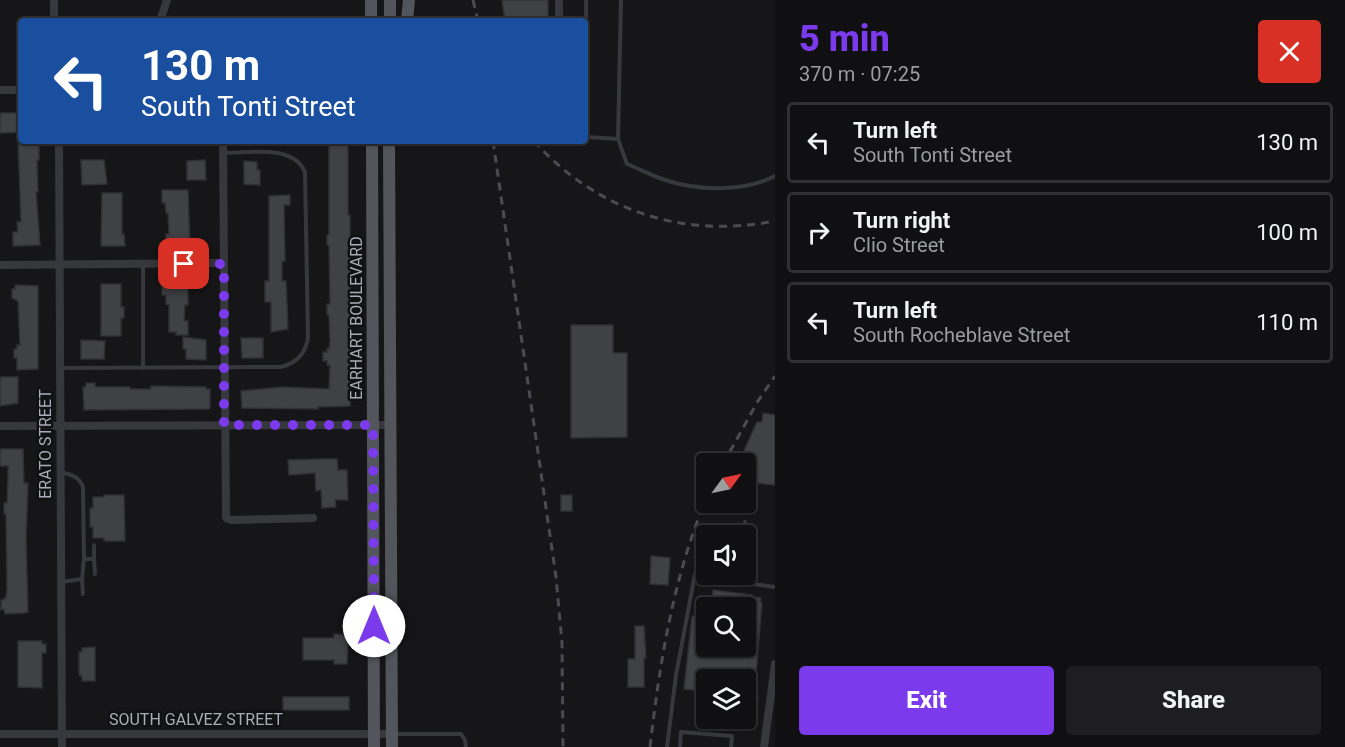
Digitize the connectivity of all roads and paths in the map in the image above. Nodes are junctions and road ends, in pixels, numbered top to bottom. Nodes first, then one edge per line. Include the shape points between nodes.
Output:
1 (54, 0) edge
2 (167, 0) edge
3 (371, 0) edge
4 (390, 0) edge
5 (409, 0) edge
6 (559, 0) edge
7 (586, 0) edge
8 (621, 0) edge
9 (54, 18) edge
10 (161, 18) edge
11 (371, 18) edge
12 (390, 18) edge
13 (407, 18) edge
14 (559, 18) edge
15 (586, 18) edge
16 (0, 90) edge
17 (18, 90) edge
18 (588, 137) edge
19 (618, 139) junction
20 (59, 144) edge
21 (223, 144) edge
22 (372, 144) edge
23 (389, 144) edge
24 (223, 153) junction
25 (775, 176) edge
26 (373, 261) junction
27 (390, 261) junction
28 (59, 264) junction
29 (144, 264) junction
30 (224, 264) junction
31 (0, 265) edge
32 (224, 367) junction
33 (60, 368) junction
34 (143, 368) junction
35 (224, 425) junction
36 (373, 425) junction
37 (391, 425) junction
38 (0, 426) edge
39 (60, 426) junction
40 (60, 472) junction
41 (312, 518) dead end
42 (745, 522) dead end
43 (745, 525) edge
44 (94, 544) dead end
45 (84, 559) junction
46 (94, 559) junction
47 (95, 574) dead end
48 (696, 574) edge
49 (82, 579) junction
50 (61, 582) junction
51 (756, 584) edge
52 (374, 585) junction
53 (391, 585) junction
54 (775, 586) edge
55 (83, 594) dead end
56 (775, 663) edge
57 (0, 734) edge
58 (62, 734) junction
59 (373, 734) junction
60 (392, 734) junction
61 (62, 747) edge
62 (374, 747) edge
63 (392, 747) edge
64 (466, 747) edge
65 (667, 747) edge
66 (680, 747) edge
67 (731, 747) edge
68 (764, 747) edge

1 - 9 street
2 - 10 street
3 - 11 main road
4 - 12 main road
5 - 13 main road
6 - 14 street
7 - 15 lane
8 - 19 lane
16 - 17 street
18 - 19 lane
19 - 25 lane via 627,164 682,185 740,187
20 - 28 street, ERATO STREET
21 - 24 street
22 - 26 main road, EARHART BOULEVARD
23 - 27 main road, EARHART BOULEVARD
24 - 30 street
24 - 32 lane via 285,153 304,169 308,337 301,356 286,366
26 - 27 main road
26 - 36 main road, EARHART BOULEVARD
27 - 37 main road, EARHART BOULEVARD
28 - 29 street
28 - 31 street
28 - 33 street, ERATO STREET
29 - 30 street
29 - 34 lane
30 - 32 street
32 - 34 lane
32 - 35 street
33 - 34 lane
33 - 39 street, ERATO STREET
35 - 36 street
35 - 39 street
35 - 41 street via 226,518
36 - 37 street
36 - 52 main road, EARHART BOULEVARD
37 - 53 main road, EARHART BOULEVARD
38 - 39 street
39 - 40 street, ERATO STREET
40 - 45 lane via 76,477 83,487
40 - 50 street, ERATO STREET
42 - 43 lane
44 - 46 lane
45 - 46 lane
45 - 49 lane
46 - 47 lane
48 - 65 lane via 676,675
49 - 50 lane
49 - 55 lane
50 - 58 street, ERATO STREET
51 - 54 lane
52 - 53 main road
52 - 59 main road, EARHART BOULEVARD
53 - 60 main road, EARHART BOULEVARD
56 - 68 street
57 - 58 street, SOUTH GALVEZ STREET
58 - 59 street, SOUTH GALVEZ STREET
58 - 61 street, ERATO STREET
59 - 60 street, SOUTH GALVEZ STREET
59 - 62 main road, EARHART BOULEVARD
60 - 63 main road, EARHART BOULEVARD
60 - 64 lane via 461,734
66 - 67 lane via 681,732 732,736

